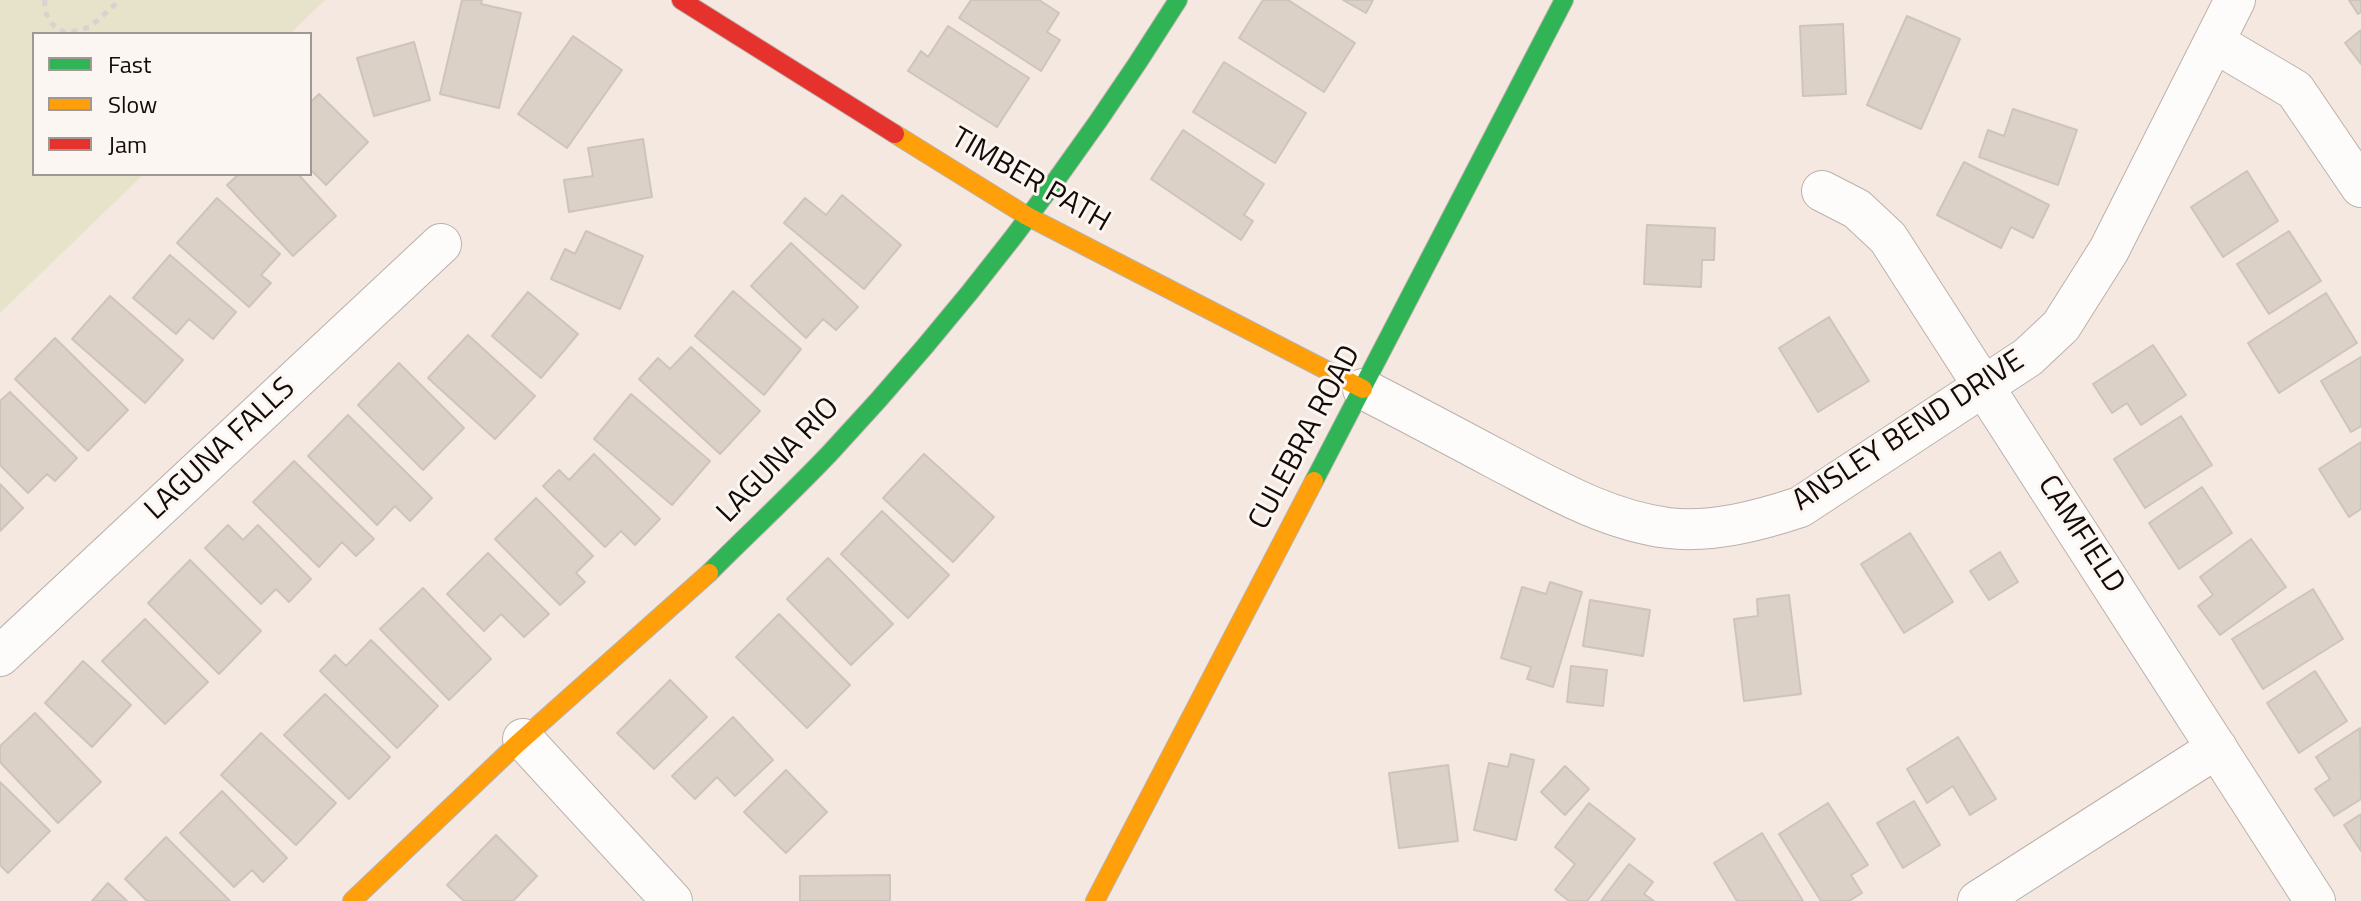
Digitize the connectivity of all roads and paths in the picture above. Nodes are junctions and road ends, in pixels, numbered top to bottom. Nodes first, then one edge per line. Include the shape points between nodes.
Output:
1 (45, 0) edge
2 (120, 0) edge
3 (681, 0) edge
4 (1178, 0) edge
5 (1564, 0) edge
6 (2235, 0) edge
7 (64, 32) edge
8 (71, 32) edge
9 (2214, 42) junction
10 (2361, 187) edge
11 (1822, 191) dead end
12 (1027, 216) junction
13 (441, 244) dead end
14 (1985, 387) junction
15 (1363, 389) junction
16 (0, 656) edge
17 (523, 739) junction
18 (2217, 748) junction
19 (352, 901) edge
20 (672, 901) edge
21 (1095, 901) edge
22 (1978, 901) edge
23 (2315, 901) edge

1 - 7 path via 45,14
2 - 8 path via 90,27
3 - 12 street, TIMBER PATH
4 - 12 street, LAGUNA RIO via 1133,72
5 - 15 street, CULEBRA ROAD
6 - 9 street, ANSLEY BEND DRIVE
9 - 10 street via 2295,90
9 - 14 street, ANSLEY BEND DRIVE via 2085,292 2061,326
11 - 14 street, CAMFIELD via 1857,209 1888,238
12 - 15 street, TIMBER PATH
12 - 17 street, LAGUNA RIO via 972,289 830,453 698,583
13 - 16 street, LAGUNA FALLS
14 - 15 street, ANSLEY BEND DRIVE via 1800,507 1761,520 1698,529 1613,515 1576,500
14 - 18 street, CAMFIELD
15 - 21 street, CULEBRA ROAD
17 - 19 street, LAGUNA RIO
17 - 20 street
18 - 22 street
18 - 23 street, CAMFIELD

